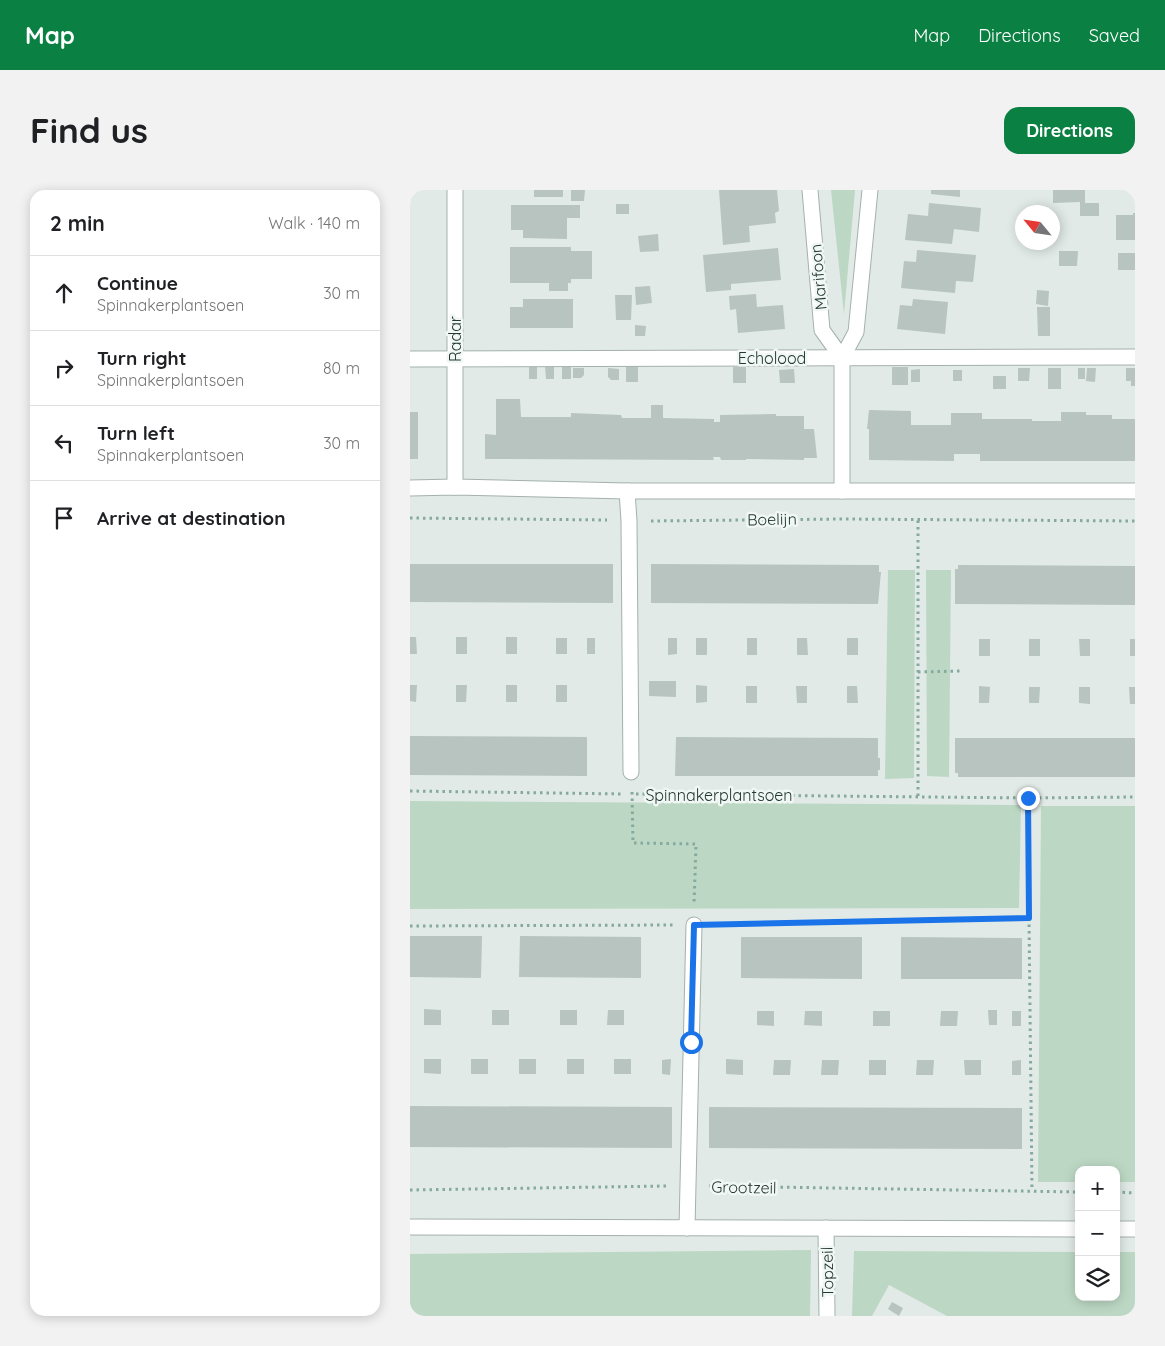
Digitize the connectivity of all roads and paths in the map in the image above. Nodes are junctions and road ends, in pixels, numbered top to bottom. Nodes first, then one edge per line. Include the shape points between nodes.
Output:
1 (455, 190) edge
2 (810, 190) edge
3 (870, 190) edge
4 (1135, 357) edge
5 (842, 358) junction
6 (410, 359) edge
7 (455, 360) junction
8 (455, 487) junction
9 (410, 488) edge
10 (627, 491) junction
11 (842, 491) junction
12 (1135, 491) edge
13 (410, 518) edge
14 (918, 519) junction
15 (629, 521) junction
16 (1135, 521) edge
17 (960, 671) dead end
18 (918, 672) junction
19 (631, 772) joint
20 (410, 791) edge
21 (632, 794) junction
22 (918, 796) junction
23 (1135, 797) edge
24 (1028, 798) junction
25 (1029, 918) junction
26 (694, 925) junction
27 (410, 926) edge
28 (688, 1186) junction
29 (410, 1190) edge
30 (1032, 1190) junction
31 (1075, 1192) edge
32 (1120, 1192) edge
33 (1135, 1193) edge
34 (410, 1227) edge
35 (686, 1228) junction
36 (826, 1228) junction
37 (1075, 1229) edge
38 (1120, 1229) edge
39 (1135, 1229) edge
40 (827, 1316) edge

1 - 7 street, Radar
2 - 5 street, Marifoon via 822,330
3 - 5 street via 856,332
4 - 5 street, Echolood
5 - 7 street, Echolood
5 - 11 street
6 - 7 street, Echolood
7 - 8 street, Radar
8 - 9 street, Boelijn
8 - 10 street, Boelijn
10 - 11 street, Boelijn
10 - 15 street, Spinnakerplantsoen
11 - 12 street, Boelijn
13 - 15 path, Boelijn
14 - 15 path, Boelijn
14 - 16 path, Boelijn
14 - 18 path
15 - 19 street, Spinnakerplantsoen
17 - 18 path
18 - 22 path
19 - 21 path
20 - 21 path, Spinnakerplantsoen
21 - 22 path, Spinnakerplantsoen
21 - 26 path via 633,843 696,844
22 - 24 path, Spinnakerplantsoen
23 - 24 path, Spinnakerplantsoen
24 - 25 path
25 - 26 path
25 - 30 path
26 - 27 path
26 - 28 street
28 - 29 path, Grootzeil
28 - 30 path, Grootzeil
28 - 35 street
30 - 31 path, Grootzeil
32 - 33 path
34 - 35 street
35 - 36 street
36 - 37 street
36 - 40 street, Topzeil
38 - 39 street

